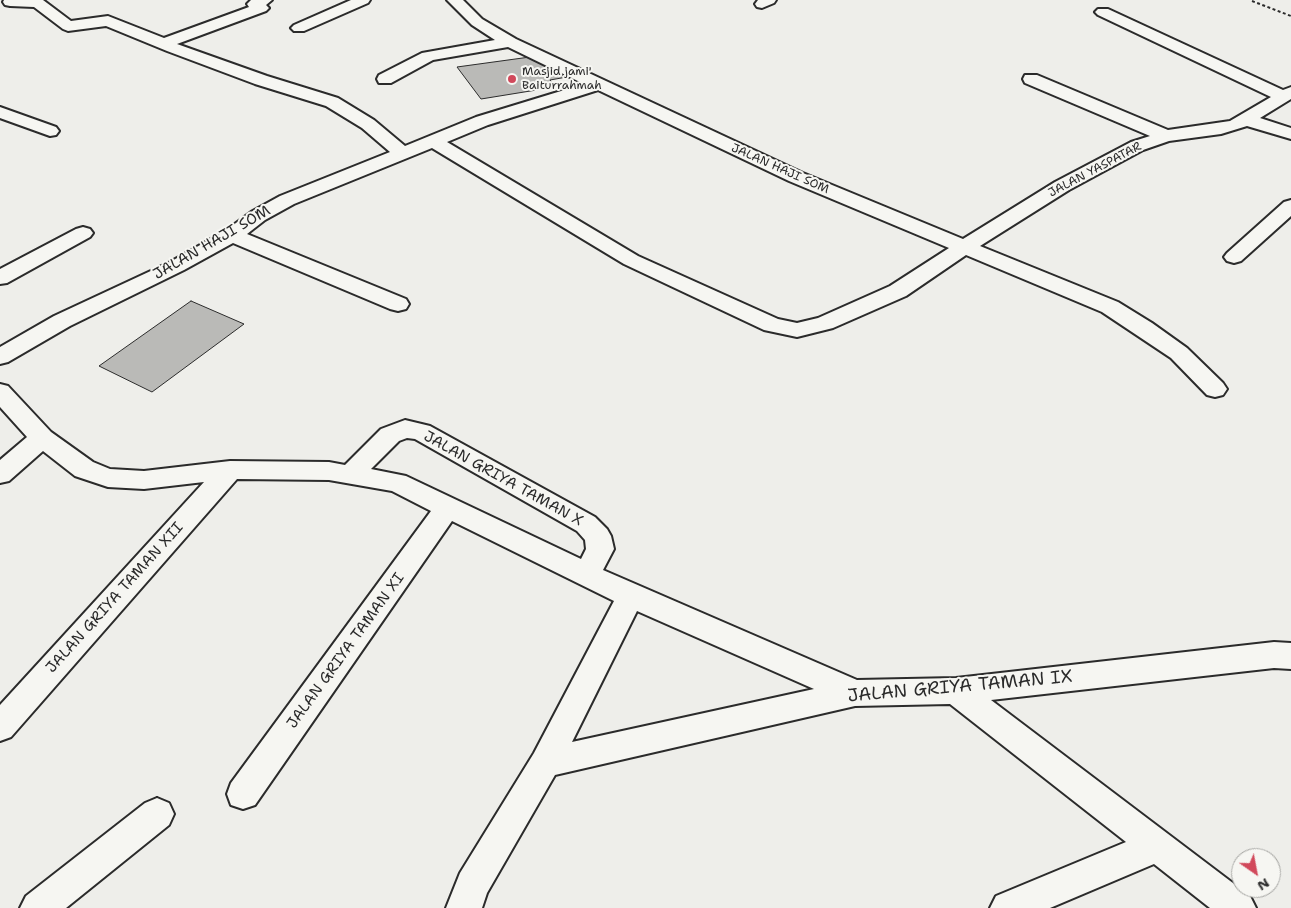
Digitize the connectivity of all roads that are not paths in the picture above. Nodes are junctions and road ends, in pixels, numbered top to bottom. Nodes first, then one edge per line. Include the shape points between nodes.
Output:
1 (265, 0) edge
2 (322, 0) edge
3 (363, 0) edge
4 (454, 0) edge
5 (8, 3) edge
6 (345, 8) junction
7 (1103, 12) dead end
8 (299, 28) dead end
9 (510, 42) junction
10 (163, 44) junction
11 (385, 79) dead end
12 (1031, 79) dead end
13 (600, 84) junction
14 (1287, 94) edge
15 (0, 112) edge
16 (1247, 120) junction
17 (50, 131) dead end
18 (1291, 134) edge
19 (1166, 136) junction
20 (432, 141) junction
21 (403, 154) junction
22 (1291, 206) edge
23 (83, 233) dead end
24 (232, 235) junction
25 (963, 248) junction
26 (1234, 257) dead end
27 (0, 278) edge
28 (398, 304) dead end
29 (0, 357) edge
30 (1215, 389) dead end
31 (0, 392) edge
32 (42, 438) junction
33 (230, 470) junction
34 (0, 474) edge
35 (350, 475) junction
36 (448, 507) junction
37 (587, 574) junction
38 (632, 596) junction
39 (1285, 659) edge
40 (956, 691) junction
41 (855, 692) junction
42 (0, 727) edge
43 (545, 763) junction
44 (243, 794) dead end
45 (157, 814) dead end
46 (1158, 846) junction
47 (38, 908) edge
48 (464, 908) edge
49 (1008, 908) edge
50 (1238, 908) edge

1 - 10 street via 254,4 261,8
2 - 6 street
3 - 6 street
4 - 9 street, JALAN HAJI SOM via 477,22
5 - 10 street via 38,3 68,26 108,20
6 - 8 street
7 - 14 street
9 - 11 street via 428,56
9 - 13 street, JALAN HAJI SOM
10 - 21 street via 332,102 368,124
12 - 19 street
13 - 20 street, JALAN HAJI SOM via 491,118
13 - 25 street, JALAN HAJI SOM via 796,177
14 - 16 street, JALAN YASPATAR
15 - 17 street
16 - 18 street
16 - 19 street, JALAN YASPATAR via 1222,129
19 - 25 street, JALAN YASPATAR via 1112,158
20 - 21 street, JALAN HAJI SOM
20 - 25 street, JALAN YASPATAR via 631,260 764,322 787,329 797,330 825,323 898,292
21 - 24 street, JALAN HAJI SOM via 287,200
22 - 26 street
23 - 27 street
24 - 28 street
24 - 29 street, JALAN HAJI SOM via 177,266 62,321
25 - 30 street, JALAN HAJI SOM via 1110,307 1179,353
31 - 32 street
32 - 33 street via 84,469 108,478 144,480
32 - 34 street
33 - 35 street
33 - 42 street, JALAN GRIYA TAMAN XII
35 - 36 street via 397,483
35 - 37 street, JALAN GRIYA TAMAN X via 390,436 405,430 421,432 586,524 598,536 600,549
36 - 37 street
36 - 44 street, JALAN GRIYA TAMAN XI
37 - 38 street
38 - 41 street
38 - 43 street
39 - 40 street, JALAN GRIYA TAMAN IX
40 - 41 street, JALAN GRIYA TAMAN IX
40 - 46 street
41 - 43 street, JALAN GRIYA TAMAN IX
43 - 48 street via 472,886
45 - 47 street
46 - 49 street
46 - 50 street

